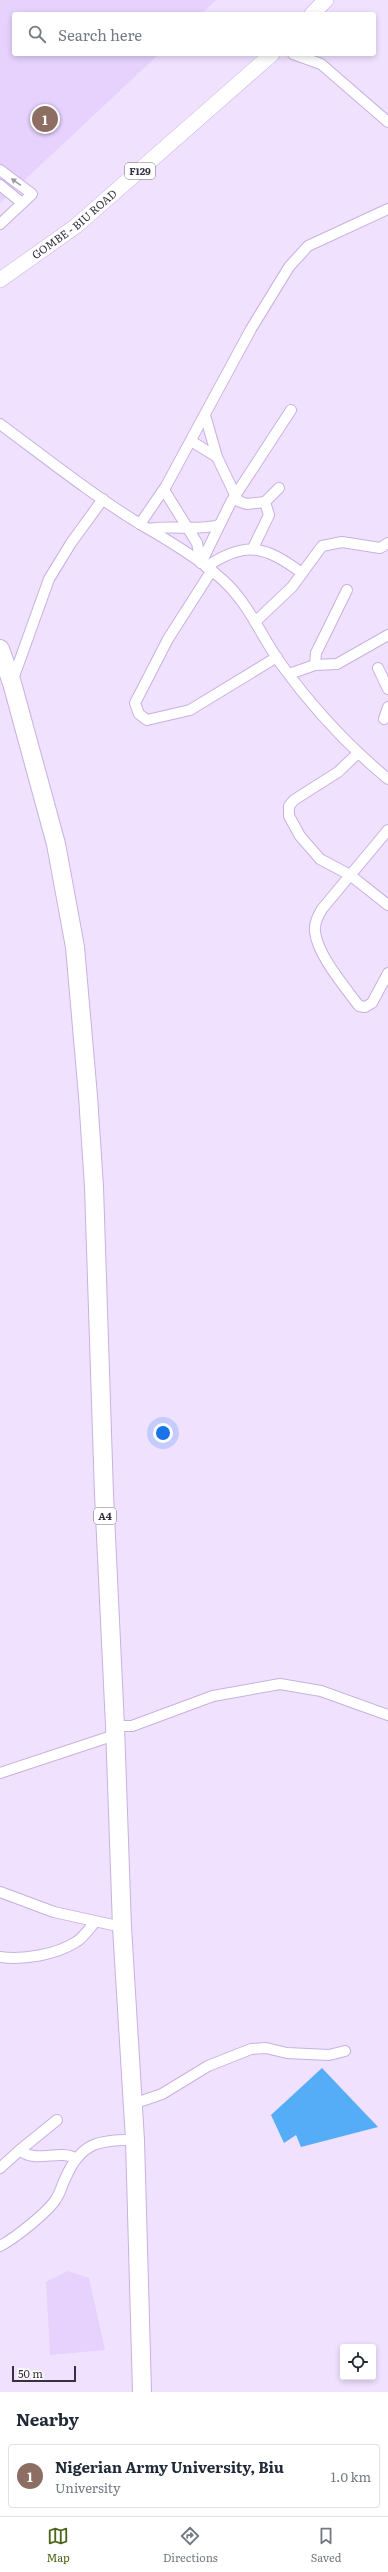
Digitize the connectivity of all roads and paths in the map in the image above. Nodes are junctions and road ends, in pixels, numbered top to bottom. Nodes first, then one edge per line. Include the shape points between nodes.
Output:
1 (326, 0) edge
2 (314, 12) edge
3 (270, 56) edge
4 (299, 56) edge
5 (388, 122) edge
6 (0, 170) edge
7 (0, 185) edge
8 (22, 203) junction
9 (388, 209) edge
10 (0, 224) edge
11 (0, 280) edge
12 (290, 410) dead end
13 (205, 415) junction
14 (0, 424) edge
15 (191, 441) junction
16 (216, 457) junction
17 (279, 488) dead end
18 (164, 490) junction
19 (234, 497) junction
20 (103, 499) junction
21 (265, 502) junction
22 (219, 525) junction
23 (145, 526) junction
24 (188, 528) junction
25 (388, 543) edge
26 (253, 548) junction
27 (206, 567) junction
28 (302, 573) junction
29 (347, 590) dead end
30 (255, 622) junction
31 (388, 635) edge
32 (0, 649) edge
33 (277, 657) junction
34 (316, 665) junction
35 (378, 668) dead end
36 (289, 674) junction
37 (12, 683) junction
38 (388, 689) edge
39 (388, 707) edge
40 (384, 720) dead end
41 (358, 753) junction
42 (388, 779) edge
43 (388, 830) edge
44 (350, 875) junction
45 (388, 905) edge
46 (388, 973) edge
47 (388, 1715) edge
48 (115, 1731) junction
49 (0, 1773) edge
50 (0, 1892) edge
51 (95, 1922) junction
52 (122, 1927) junction
53 (0, 1957) edge
54 (345, 2051) dead end
55 (133, 2104) junction
56 (57, 2120) dead end
57 (135, 2140) junction
58 (20, 2150) junction
59 (75, 2158) junction
60 (0, 2168) edge
61 (0, 2246) edge
62 (142, 2392) edge

1 - 2 main road
3 - 11 main road, GOMBE - BIU ROAD / F129 via 76,226
4 - 5 street via 321,64
8 -> 6 street via 32,194
7 - 8 street
8 - 10 street
9 - 13 street via 308,246 294,261 251,329
12 - 19 street
13 - 15 street
13 - 16 street
14 - 20 street
15 - 16 street
15 - 18 street
16 - 19 street
17 - 21 street
18 - 23 street
18 - 24 street
19 - 21 street via 247,504
19 - 22 street
20 - 23 street
20 - 37 street via 71,543 49,580
21 - 26 street via 269,515
22 - 24 street
22 - 27 street
23 - 24 street
23 - 27 street
24 - 27 street
25 - 28 street via 380,548 342,542 322,546
26 - 27 street via 222,556
26 - 28 street via 282,559
27 - 30 street via 229,586
27 - 33 street via 134,703 139,714 147,720 190,710
28 - 30 street via 292,587
29 - 34 street via 316,653
30 - 33 street
31 - 34 street via 337,664
32 - 37 highway, A4
33 - 36 street
34 - 36 street
35 - 38 street
36 - 41 street via 316,710
37 - 48 highway, A4 via 56,844 75,947 94,1188 104,1502
39 - 40 street
41 - 42 street
41 - 44 street via 338,772 294,800 289,806 289,816 300,836 320,859
43 - 44 street
44 - 45 street
44 - 46 street via 316,920 315,932 318,943 359,1006 365,1007 372,1003
47 - 48 street via 321,1691 280,1684 213,1696
48 - 49 street
48 - 52 highway, A4
50 - 51 street via 48,1910
51 - 52 street
51 - 53 street via 77,1942 64,1949 30,1956
52 - 55 highway, A4
54 - 55 street via 329,2055 287,2053 266,2048 251,2049 208,2066 162,2094
55 - 57 highway, A4
56 - 58 street
57 - 59 street via 107,2139
57 - 62 highway, A4
58 - 59 street via 30,2155 67,2154
58 - 60 street
59 - 61 street via 56,2200 16,2236

